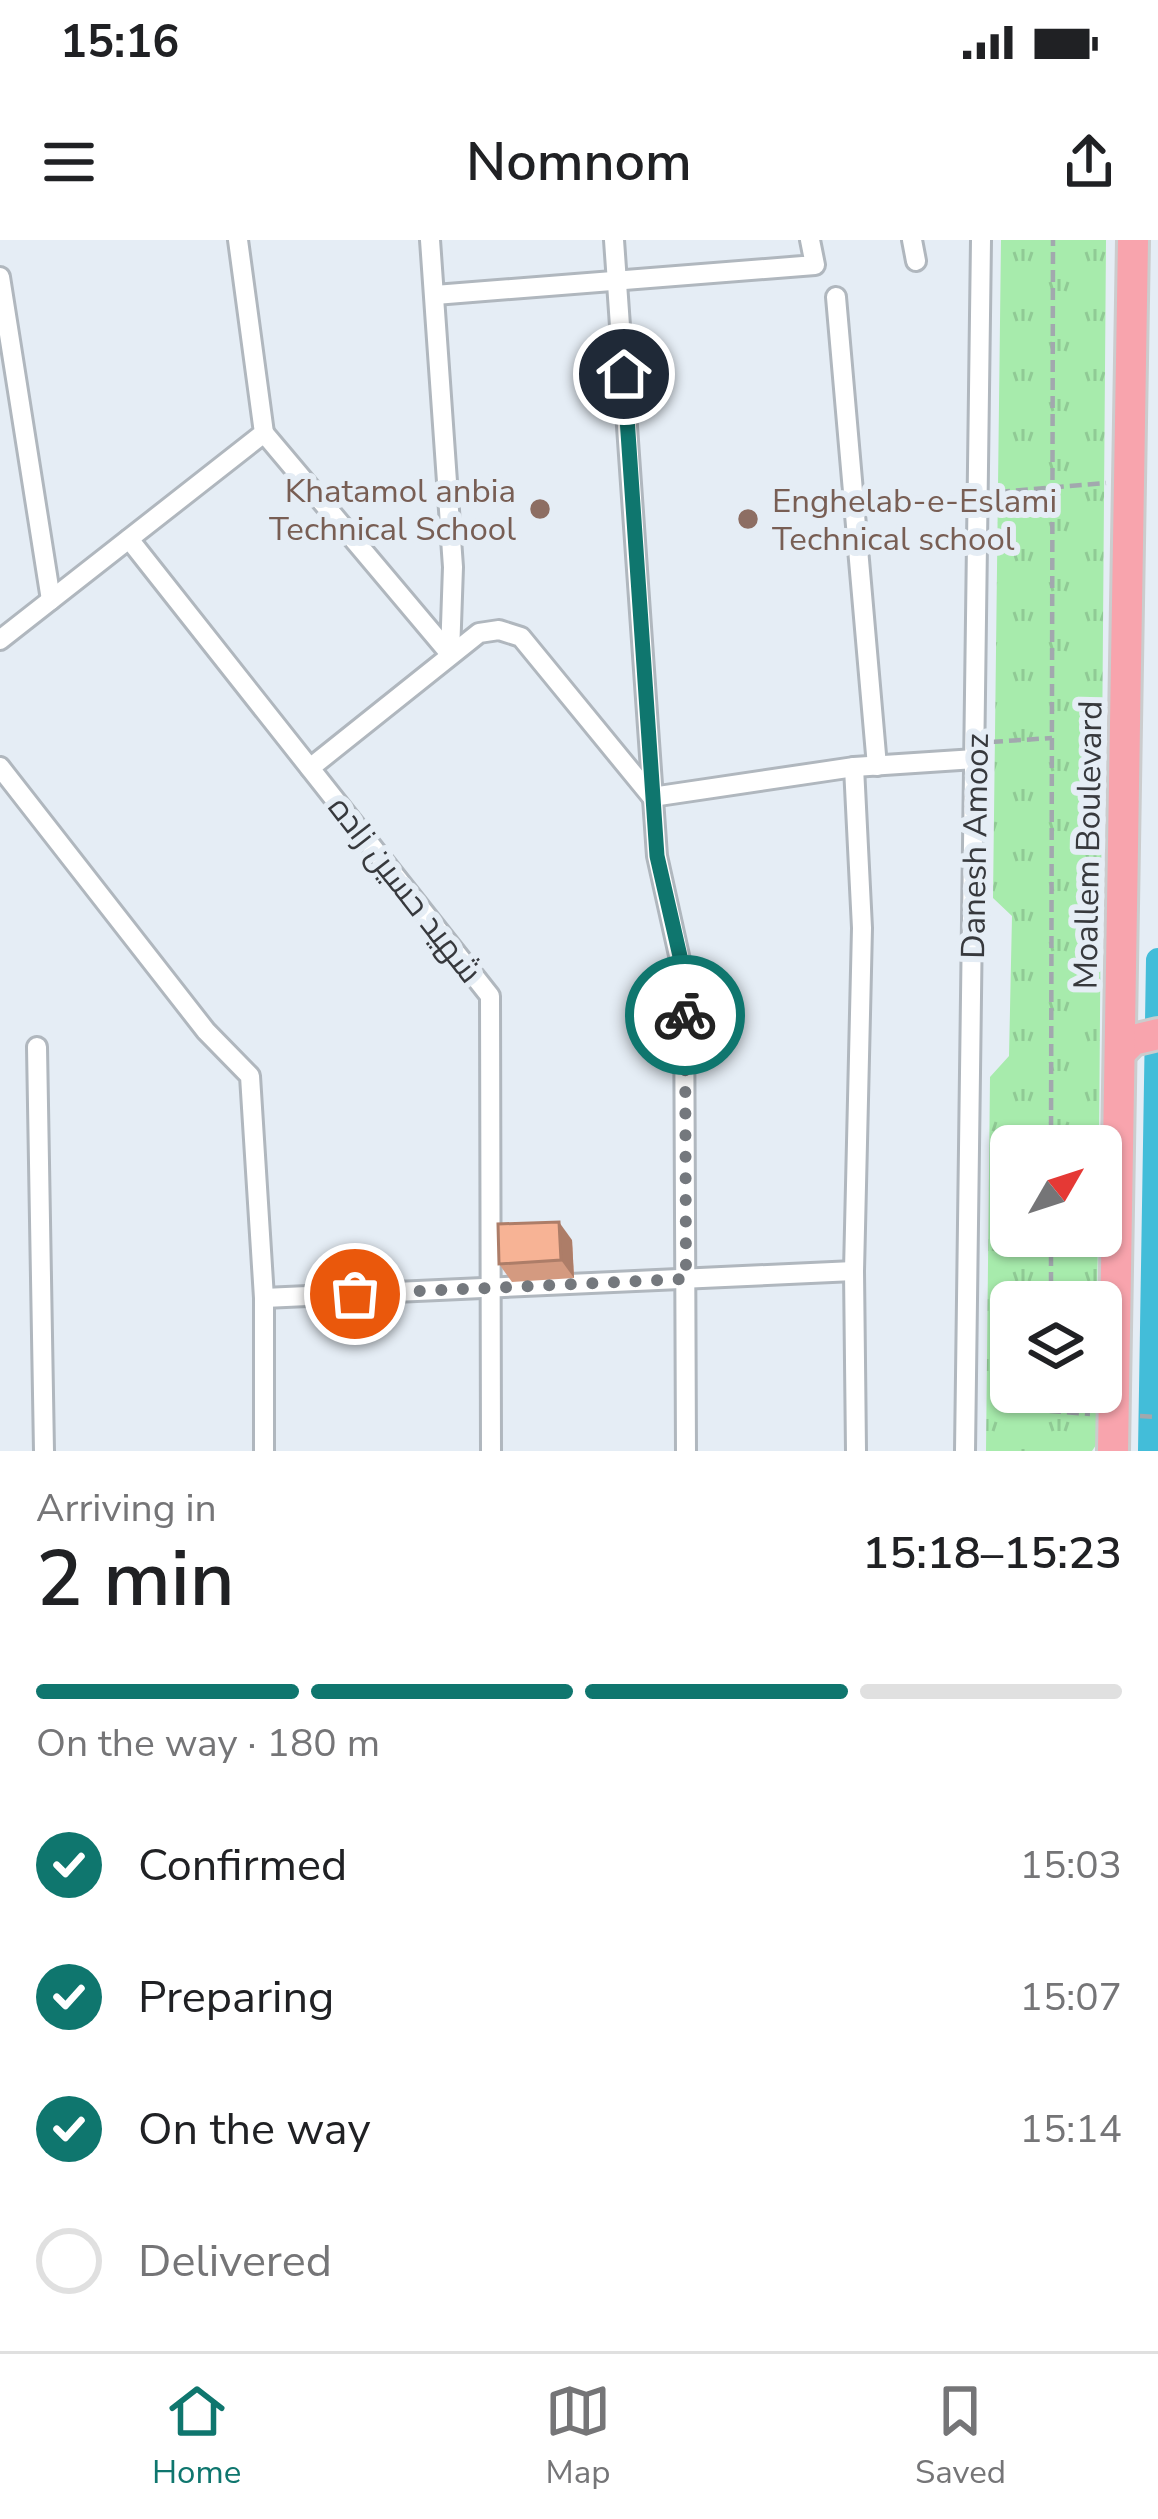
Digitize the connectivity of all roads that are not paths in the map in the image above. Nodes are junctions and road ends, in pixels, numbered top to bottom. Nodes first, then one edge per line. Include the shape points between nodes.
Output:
1 (238, 240) edge
2 (430, 240) edge
3 (614, 240) edge
4 (810, 240) edge
5 (912, 240) edge
6 (981, 240) edge
7 (1133, 240) edge
8 (916, 261) dead end
9 (0, 277) edge
10 (617, 279) junction
11 (435, 295) junction
12 (836, 297) dead end
13 (264, 433) junction
14 (129, 539) junction
15 (50, 600) junction
16 (0, 640) edge
17 (450, 655) junction
18 (975, 751) junction
19 (877, 766) junction
20 (0, 767) edge
21 (854, 767) junction
22 (310, 768) junction
23 (652, 797) junction
24 (1158, 1034) edge
25 (38, 1047) dead end
26 (1120, 1053) junction
27 (854, 1271) junction
28 (686, 1279) junction
29 (491, 1288) junction
30 (264, 1298) junction
31 (44, 1451) edge
32 (264, 1451) edge
33 (491, 1451) edge
34 (686, 1451) edge
35 (856, 1451) edge
36 (965, 1451) edge
37 (1113, 1451) edge

1 - 13 street
2 - 11 street
3 - 10 street
4 - 10 street via 814,266
5 - 8 street
6 - 18 street, Danesh Amooz
7 - 26 main road, Moallem Boulevard
9 - 15 street
10 - 11 street
10 - 23 street
11 - 17 street via 453,567
12 - 19 street
13 - 14 street
13 - 17 street
14 - 15 street
14 - 22 street, شهید حسین زاده
15 - 16 street
17 - 22 street
17 - 23 street via 478,633 521,637
18 - 19 street
18 - 36 street, Danesh Amooz
19 - 21 street
20 - 30 street via 250,1076
21 - 23 street
21 - 27 street via 862,928
22 - 29 street, شهید حسین زاده via 490,996
23 - 28 street via 685,978
24 - 26 main road
25 - 31 street
26 - 37 main road, Moallem Boulevard
27 - 28 street
27 - 35 street
28 - 29 street
28 - 34 street
29 - 30 street
29 - 33 street, شهید حسین زاده
30 - 32 street

